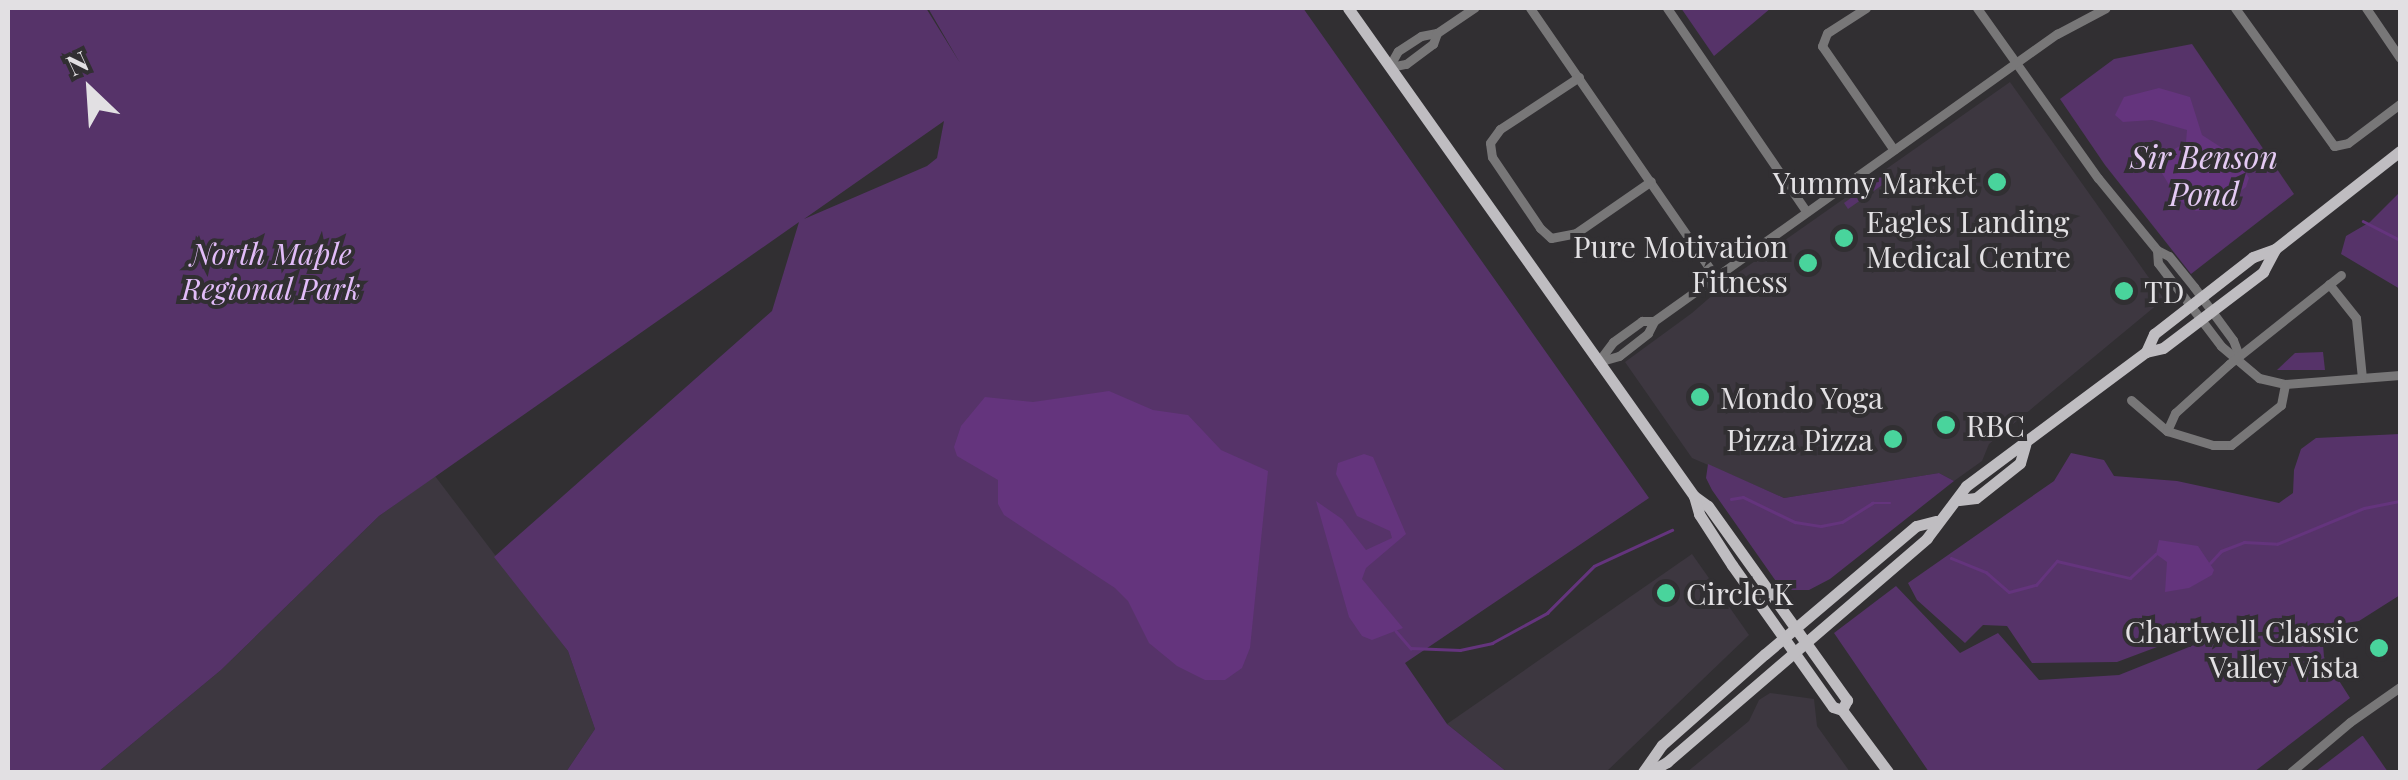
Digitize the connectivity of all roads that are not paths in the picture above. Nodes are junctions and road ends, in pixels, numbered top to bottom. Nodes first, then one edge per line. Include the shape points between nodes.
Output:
1 (1348, 8) edge
2 (1474, 8) edge
3 (1530, 8) edge
4 (1667, 8) edge
5 (1866, 8) edge
6 (1977, 8) edge
7 (2106, 8) edge
8 (2235, 8) edge
9 (2366, 8) edge
10 (2400, 58) edge
11 (2018, 64) junction
12 (1389, 67) junction
13 (1579, 77) junction
14 (2400, 104) edge
15 (1894, 150) junction
16 (2400, 151) edge
17 (1650, 181) junction
18 (1806, 211) junction
19 (2275, 249) junction
20 (2342, 275) dead end
21 (1715, 276) junction
22 (2329, 284) junction
23 (2196, 302) junction
24 (2206, 315) junction
25 (2146, 352) junction
26 (2238, 356) junction
27 (1598, 362) junction
28 (2400, 376) edge
29 (2362, 378) junction
30 (2285, 384) junction
31 (2130, 400) dead end
32 (2167, 430) junction
33 (1694, 496) junction
34 (1936, 521) junction
35 (1796, 628) junction
36 (1784, 639) junction
37 (1805, 641) junction
38 (1793, 652) junction
39 (2399, 691) edge
40 (1842, 710) junction
41 (1646, 772) edge
42 (1888, 772) edge
43 (2292, 772) edge

1 - 12 main road
2 - 12 street via 1409,62
3 - 13 street
4 - 18 street
5 - 15 street via 1827,33 1822,46
6 - 11 street
7 - 11 street
8 - 14 street via 2334,146 2348,144
9 - 10 street
11 - 15 street
11 - 23 street via 2098,178 2169,256
12 - 27 main road
13 - 17 street
13 - 17 street via 1500,129 1490,143 1492,157 1540,228 1551,238 1576,233
15 - 18 street
16 - 19 main road
17 - 21 street
18 - 21 street
19 - 23 main road
19 - 24 main road via 2263,272
20 - 22 street
21 - 27 street via 1619,356
22 - 26 street
22 - 29 street via 2356,318
23 - 24 street
23 - 25 main road via 2154,334
24 - 25 main road via 2164,348
24 - 26 street via 2221,346
25 - 34 main road via 1966,486
26 - 30 street via 2259,378
26 - 32 street via 2174,413
27 - 33 main road
28 - 29 street
29 - 30 street
30 - 32 street via 2281,405 2236,443 2214,445
31 - 32 street
33 - 35 main road
33 - 36 main road via 1698,514
34 - 35 main road via 1916,526
34 - 37 main road via 1928,538
35 - 36 main road
35 - 37 main road
36 - 38 main road
36 - 41 main road via 1662,745
37 - 38 main road
37 - 40 main road via 1847,700
38 - 40 main road
38 - 41 main road via 1667,762
39 - 43 street
40 - 42 main road

